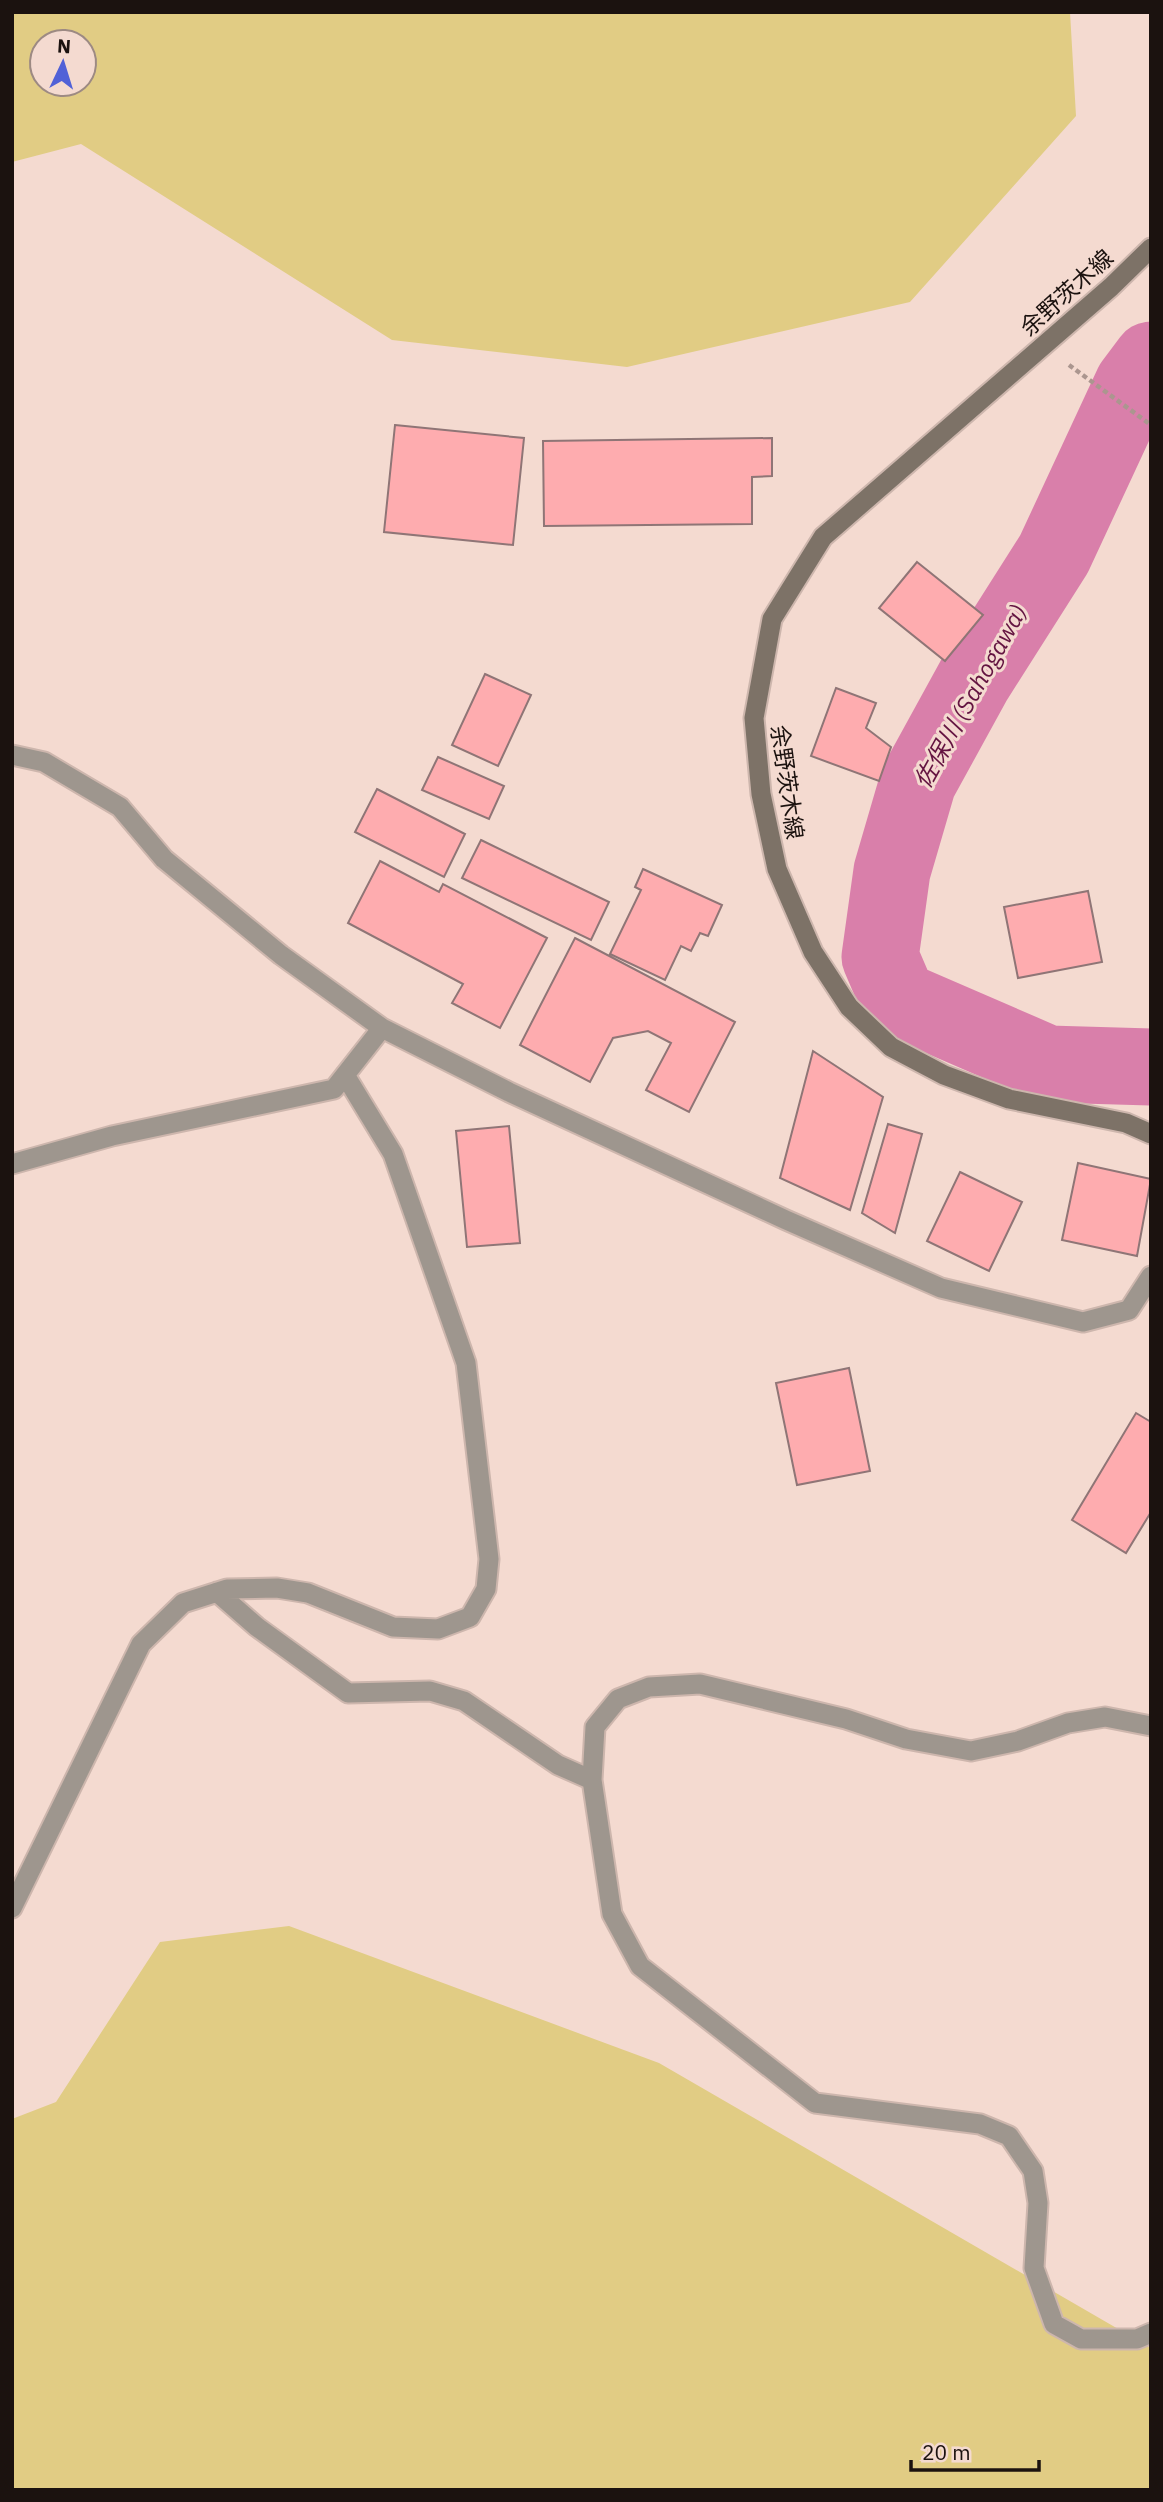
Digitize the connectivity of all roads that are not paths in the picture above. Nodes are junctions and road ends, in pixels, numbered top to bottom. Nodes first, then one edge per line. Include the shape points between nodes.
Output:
1 (1151, 248) edge
2 (12, 755) edge
3 (382, 1028) junction
4 (345, 1075) junction
5 (1151, 1134) edge
6 (12, 1164) edge
7 (1151, 1276) edge
8 (217, 1592) junction
9 (1151, 1726) edge
10 (592, 1780) junction
11 (12, 1908) edge
12 (1151, 2333) edge

1 - 5 main road, 余野茨木線 via 823,537 772,619 754,718 761,794 776,869 813,952 849,1007 891,1047 944,1075 1009,1099 1126,1123
2 - 3 street via 44,762 120,807 164,859 281,955
3 - 4 street
3 - 7 street via 521,1098 941,1289 1083,1322 1129,1310
4 - 6 street via 334,1089 112,1136
4 - 8 street via 393,1154 466,1363 489,1559 486,1589 470,1617 438,1629 393,1627 308,1593 277,1588
8 - 10 street via 348,1693 430,1691 464,1701 558,1765
8 - 11 street via 183,1603 141,1644
9 - 10 street via 1105,1717 971,1751 906,1740 846,1719 700,1684 649,1687 618,1699 595,1727
10 - 12 street via 612,1914 640,1966 815,2103 979,2124 1009,2136 1033,2171 1038,2203 1034,2268 1054,2324 1081,2339 1137,2339

